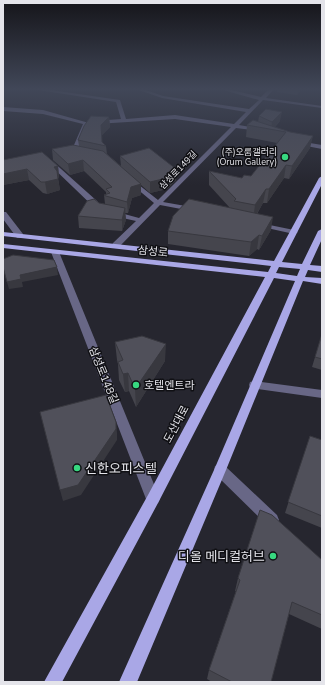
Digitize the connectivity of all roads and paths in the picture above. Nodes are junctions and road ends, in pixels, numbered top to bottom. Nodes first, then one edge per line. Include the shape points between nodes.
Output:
1 (78, 121) edge
2 (112, 121) edge
3 (201, 121) edge
4 (239, 121) edge
5 (86, 123) junction
6 (234, 126) junction
7 (266, 133) edge
8 (294, 142) edge
9 (322, 148) edge
10 (74, 153) edge
11 (46, 159) edge
12 (124, 175) edge
13 (322, 178) edge
14 (158, 203) junction
15 (204, 212) edge
16 (3, 214) edge
17 (140, 220) junction
18 (250, 222) edge
19 (322, 231) edge
20 (294, 232) junction
21 (3, 234) edge
22 (20, 236) junction
23 (116, 245) junction
24 (3, 246) edge
25 (54, 252) junction
26 (274, 269) junction
27 (322, 269) edge
28 (303, 273) junction
29 (322, 281) edge
30 (254, 385) junction
31 (322, 394) edge
32 (220, 470) junction
33 (153, 498) junction
34 (282, 530) edge
35 (53, 682) edge
36 (128, 682) edge

1 - 5 street
2 - 5 street
3 - 6 street
4 - 6 street, 삼성로149길
5 - 10 street
6 - 7 street via 254,128
6 - 14 street, 삼성로149길
8 - 9 street
11 - 17 street via 103,211
12 - 14 street
13 - 20 main road, 도산대로
14 - 15 street
14 - 17 street, 삼성로149길
16 - 22 street
17 - 23 street, 삼성로149길
18 - 20 street
19 - 28 main road
20 - 26 main road, 도산대로
21 - 22 main road, 삼성로
22 - 23 main road, 삼성로
23 - 26 main road, 삼성로
24 - 25 main road, 삼성로
25 - 26 main road, 삼성로
25 - 33 street, 삼성로148길
26 - 28 main road
26 - 28 main road, 삼성로
26 - 33 main road, 도산대로
27 - 28 main road
28 - 29 main road
28 - 30 main road
30 - 31 street
30 - 32 main road
32 - 34 street
32 - 36 main road
33 - 35 main road, 도산대로

